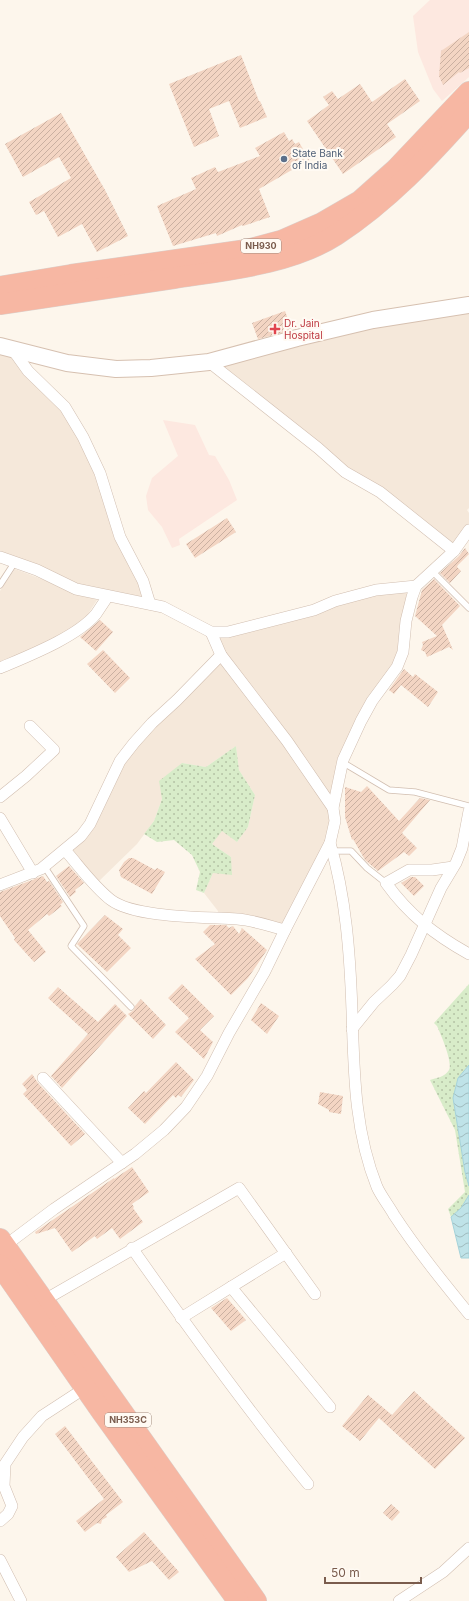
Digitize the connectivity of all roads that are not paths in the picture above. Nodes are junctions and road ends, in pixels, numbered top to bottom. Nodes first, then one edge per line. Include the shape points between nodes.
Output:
1 (469, 92) edge
2 (469, 112) edge
3 (0, 287) edge
4 (0, 304) edge
5 (469, 305) edge
6 (6, 348) edge
7 (209, 362) junction
8 (469, 530) edge
9 (454, 551) junction
10 (0, 557) edge
11 (15, 562) junction
12 (432, 570) junction
13 (0, 585) edge
14 (416, 586) junction
15 (108, 596) junction
16 (150, 604) junction
17 (469, 608) edge
18 (211, 632) junction
19 (221, 654) junction
20 (0, 668) edge
21 (30, 726) dead end
22 (342, 762) junction
23 (0, 797) edge
24 (469, 806) edge
25 (333, 808) junction
26 (469, 810) edge
27 (0, 818) edge
28 (331, 847) junction
29 (66, 850) junction
30 (44, 866) junction
31 (453, 867) junction
32 (33, 873) junction
33 (386, 883) junction
34 (0, 885) edge
35 (424, 925) junction
36 (285, 930) junction
37 (469, 954) edge
38 (131, 1007) dead end
39 (352, 1029) junction
40 (43, 1078) dead end
41 (122, 1163) junction
42 (132, 1248) junction
43 (1, 1250) edge
44 (286, 1253) junction
45 (231, 1287) junction
46 (315, 1294) dead end
47 (37, 1305) junction
48 (469, 1314) edge
49 (181, 1318) junction
50 (85, 1388) junction
51 (330, 1407) dead end
52 (308, 1484) dead end
53 (0, 1521) edge
54 (469, 1548) edge
55 (0, 1560) edge
56 (21, 1601) edge
57 (238, 1601) edge
58 (256, 1601) edge
59 (399, 1601) edge

1 - 3 highway, NH930 via 396,169 360,201 322,223 281,241 247,250
2 - 4 highway, NH930 via 424,163 380,202 335,236 297,254 248,267
5 - 7 street via 374,320
6 - 7 street via 67,363 116,369
6 - 16 street via 65,408 83,437 100,473 120,537 143,581
7 - 9 street via 345,472 380,492
8 - 9 street
9 - 12 street
10 - 11 street
11 - 13 lane
11 - 15 street via 76,589
12 - 14 street
12 - 17 lane
14 - 18 street via 376,590 314,610 228,632
14 - 22 street via 406,621 403,652 397,667 372,701
15 - 16 street
15 - 20 street via 84,625 60,640
16 - 18 street via 163,607
18 - 19 street
19 - 25 street via 287,740
19 - 29 street via 134,743 120,761 90,824
21 - 23 street via 54,750
22 - 24 lane via 389,790 415,792
22 - 25 street
25 - 28 street via 335,821
26 - 31 street via 462,848
27 - 32 street
28 - 33 lane via 350,851 366,868
28 - 36 street
28 - 39 street via 338,870 347,931
29 - 30 street
29 - 36 street via 112,901 132,910 238,919
30 - 32 street
30 - 38 lane via 84,926 71,946
31 - 33 street via 409,870
31 - 35 street
32 - 34 street
33 - 35 street via 398,900
35 - 37 street
35 - 39 street via 400,976
36 - 41 street via 207,1076 186,1107 164,1130
39 - 48 street via 358,1120 366,1156 378,1189 432,1269
40 - 41 street
41 - 43 street via 54,1209
42 - 44 street via 239,1188
42 - 47 street
42 - 49 street
43 - 47 highway, NH353C
44 - 45 street
44 - 46 street
45 - 49 street
45 - 51 street
47 - 50 highway, NH353C
47 - 58 highway, NH353C
49 - 52 street via 256,1421
50 - 53 street via 42,1416 4,1464 4,1486 12,1506
50 - 57 highway, NH353C
54 - 59 street via 443,1572
55 - 56 street

